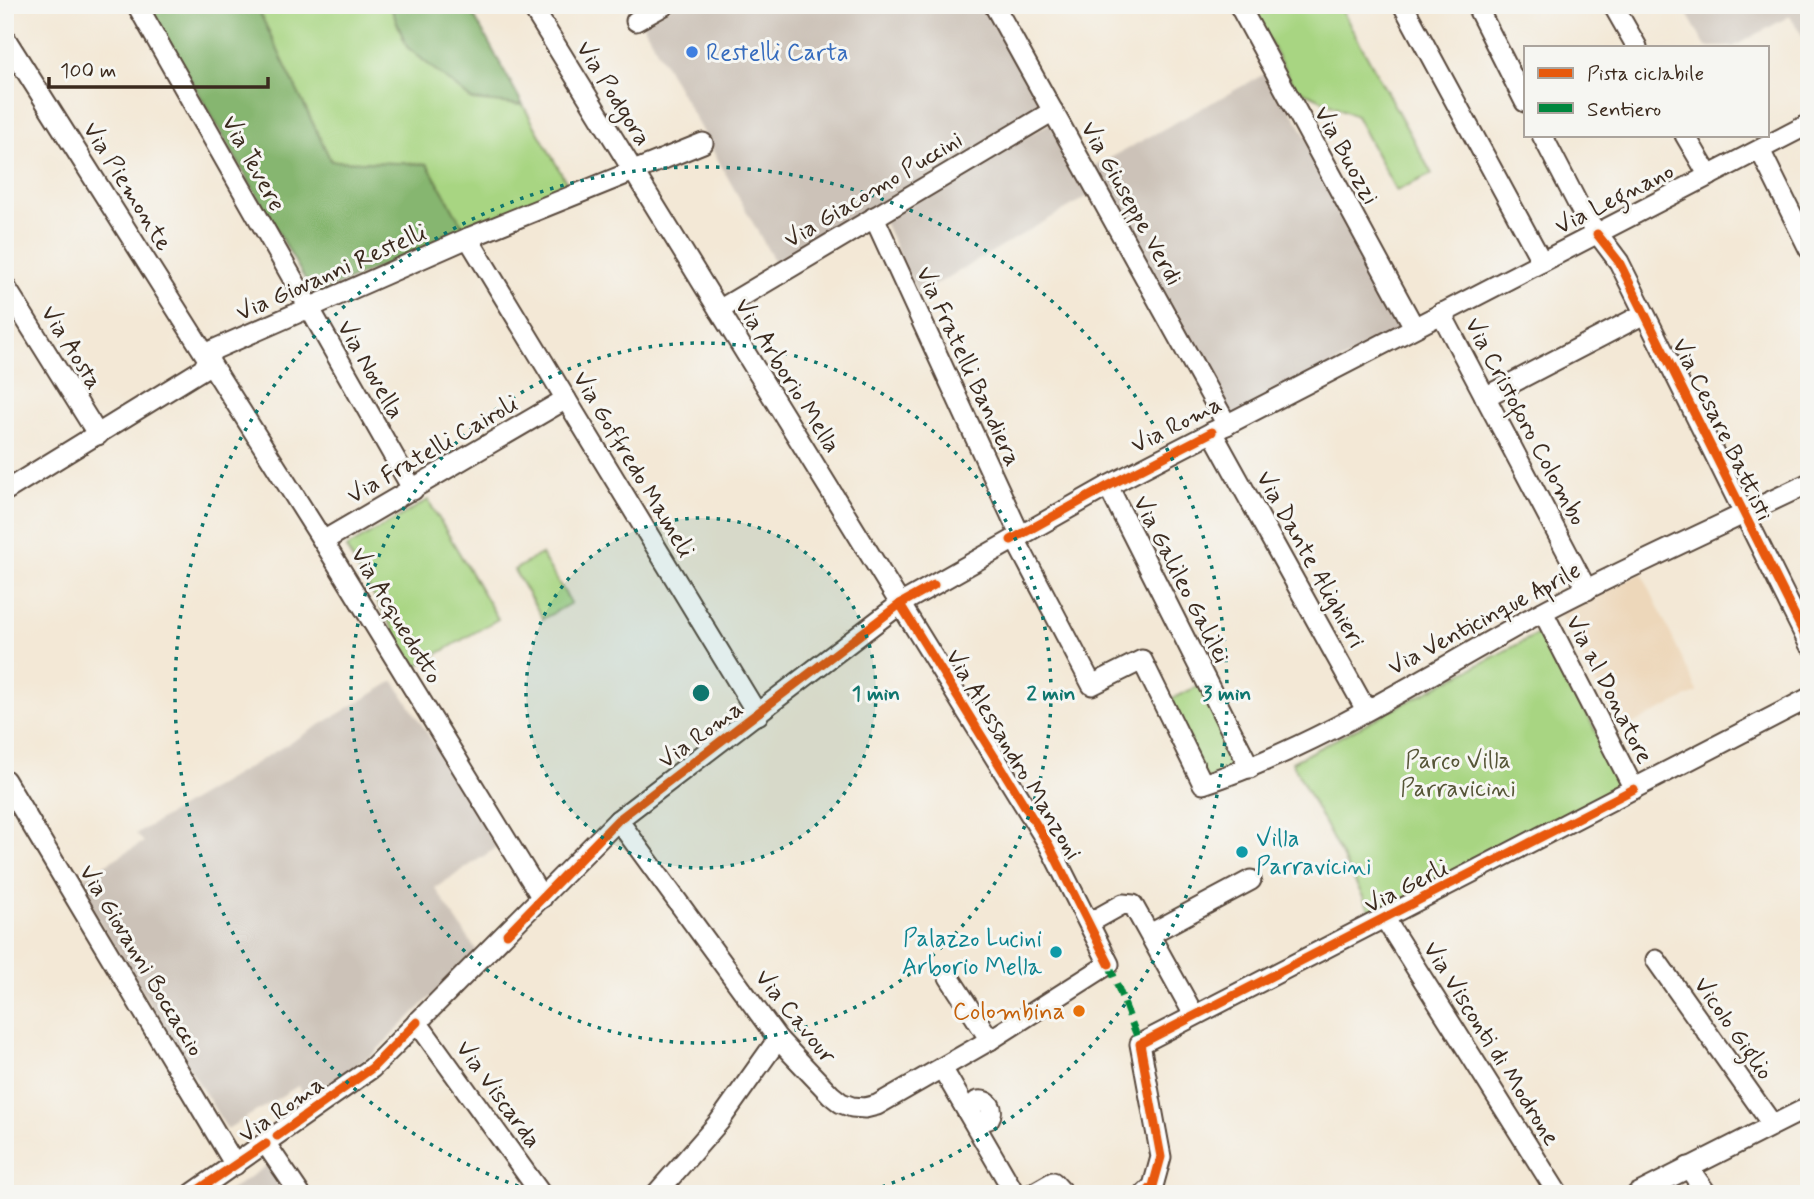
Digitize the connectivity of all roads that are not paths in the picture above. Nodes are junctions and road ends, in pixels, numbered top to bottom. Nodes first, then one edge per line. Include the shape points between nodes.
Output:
1 (136, 5) edge
2 (531, 5) edge
3 (665, 5) edge
4 (994, 5) edge
5 (1239, 5) edge
6 (1403, 5) edge
7 (1476, 5) edge
8 (1613, 5) edge
9 (636, 21) dead end
10 (5, 38) edge
11 (1636, 46) edge
12 (1524, 100) edge
13 (1053, 111) junction
14 (1809, 124) edge
15 (1543, 136) edge
16 (1686, 136) edge
17 (703, 143) dead end
18 (1760, 150) junction
19 (634, 171) junction
20 (1709, 176) junction
21 (874, 217) junction
22 (1597, 234) junction
23 (468, 238) junction
24 (1809, 249) edge
25 (1542, 262) junction
26 (5, 286) edge
27 (308, 309) junction
28 (719, 310) junction
29 (1441, 313) junction
30 (1644, 314) junction
31 (1414, 327) junction
32 (208, 360) junction
33 (1485, 397) junction
34 (566, 400) junction
35 (1220, 428) junction
36 (98, 435) junction
37 (1809, 483) edge
38 (1108, 486) junction
39 (412, 490) junction
40 (5, 491) edge
41 (1743, 515) junction
42 (1017, 537) junction
43 (323, 541) junction
44 (1587, 590) junction
45 (900, 604) junction
46 (1543, 612) junction
47 (1809, 644) edge
48 (1092, 685) joint
49 (1809, 698) edge
50 (1366, 710) junction
51 (758, 715) junction
52 (1250, 768) junction
53 (5, 780) edge
54 (1634, 789) junction
55 (618, 820) junction
56 (1251, 880) dead end
57 (542, 898) junction
58 (1385, 919) junction
59 (1089, 923) junction
60 (1150, 934) junction
61 (1656, 960) dead end
62 (1109, 964) joint
63 (949, 977) dead end
64 (1194, 1015) junction
65 (417, 1022) junction
66 (778, 1039) junction
67 (990, 1040) junction
68 (942, 1069) junction
69 (1809, 1107) edge
70 (1772, 1125) junction
71 (266, 1144) junction
72 (235, 1165) junction
73 (1688, 1167) junction
74 (657, 1193) edge
75 (192, 1194) edge
76 (300, 1194) edge
77 (541, 1194) edge
78 (1015, 1194) edge
79 (1032, 1194) edge
80 (1064, 1194) edge
81 (1145, 1194) edge
82 (1558, 1194) edge
83 (1637, 1194) edge
84 (1707, 1194) edge

1 - 27 street, Via Tevere
2 - 19 street, Via Podgora
3 - 9 street
4 - 13 street, Via Giuseppe Verdi
5 - 31 street, Via Buozzi
6 - 25 street
7 - 12 street
8 - 11 street
10 - 32 street, Via Piemonte
13 - 21 street, Via Giacomo Puccini
13 - 35 street, Via Giuseppe Verdi
14 - 18 street, Via Legnano
15 - 22 street, Via Cesare Battisti
16 - 20 street
17 - 19 street, Via Giovanni Restelli
18 - 20 street, Via Legnano
18 - 24 street
19 - 23 street, Via Giovanni Restelli
19 - 28 street, Via Arborio Mella
20 - 22 street, Via Legnano
21 - 28 street, Via Giacomo Puccini
21 - 42 street, Via Fratelli Bandiera
22 - 25 street, Via Legnano
22 - 30 street, Via Cesare Battisti via 1619,262
23 - 27 street, Via Giovanni Restelli
23 - 34 street, Via Goffredo Mameli
25 - 29 street, Via Legnano
26 - 36 street, Via Aosta
27 - 32 street, Via Giovanni Restelli via 213,350
27 - 39 street, Via Novella
28 - 45 street, Via Arborio Mella
29 - 31 street, Via Roma
29 - 33 street, Via Cristoforo Colombo
30 - 33 street
30 - 41 street, Via Cesare Battisti
31 - 35 street, Via Roma
32 - 36 street, Via Giovanni Restelli via 203,369
32 - 43 street, Via Acquedotto
33 - 44 street, Via Cristoforo Colombo
34 - 39 street, Via Fratelli Cairoli
34 - 51 street, Via Goffredo Mameli
35 - 38 street, Via Roma
35 - 50 street, Via Dante Alighieri
36 - 40 street, Via Giovanni Restelli
37 - 41 street, Via Venticinque Aprile
38 - 42 street, Via Roma
38 - 52 street, Via Galileo Galilei
39 - 43 street, Via Fratelli Cairoli
41 - 44 street, Via Venticinque Aprile
41 - 47 street, Via Cesare Battisti
42 - 45 street, Via Roma
42 - 48 street, Via Fratelli Bandiera
43 - 57 street, Via Acquedotto
44 - 46 street, Via Venticinque Aprile
45 - 51 street, Via Roma
45 - 59 street, Via Alessandro Manzoni via 1049,845
46 - 50 street, Via Venticinque Aprile
46 - 54 street, Via al Donatore
48 - 52 street, Via Venticinque Aprile via 1142,660 1203,784
49 - 54 street, Via Gerli
50 - 52 street, Via Venticinque Aprile
51 - 55 street, Via Roma
53 - 72 street, Via Giovanni Boccaccio
54 - 58 street, Via Gerli
55 - 57 street, Via Roma
55 - 66 street, Via Cavour
56 - 60 street
57 - 65 street, Via Roma
58 - 64 street, Via Gerli
58 - 82 street, Via Visconti di Modrone
59 - 60 street via 1129,904
59 - 62 street, Via Alessandro Manzoni
60 - 64 street
61 - 70 street, Vicolo Giglio
62 - 67 street, Via Cavour
63 - 67 street
64 - 81 street, Via Gerli via 1140,1044 1161,1157 1153,1186
65 - 71 street, Via Roma via 372,1068
65 - 77 street, Via Viscarda
66 - 68 street, Via Cavour via 831,1095 852,1107 877,1105
66 - 74 street via 719,1122
67 - 68 street, Via Cavour
68 - 78 street
69 - 70 street
70 - 73 street
71 - 72 street, Via Roma
71 - 76 street
72 - 75 street, Via Roma
73 - 83 street
73 - 84 street
79 - 80 street via 1054,1182

